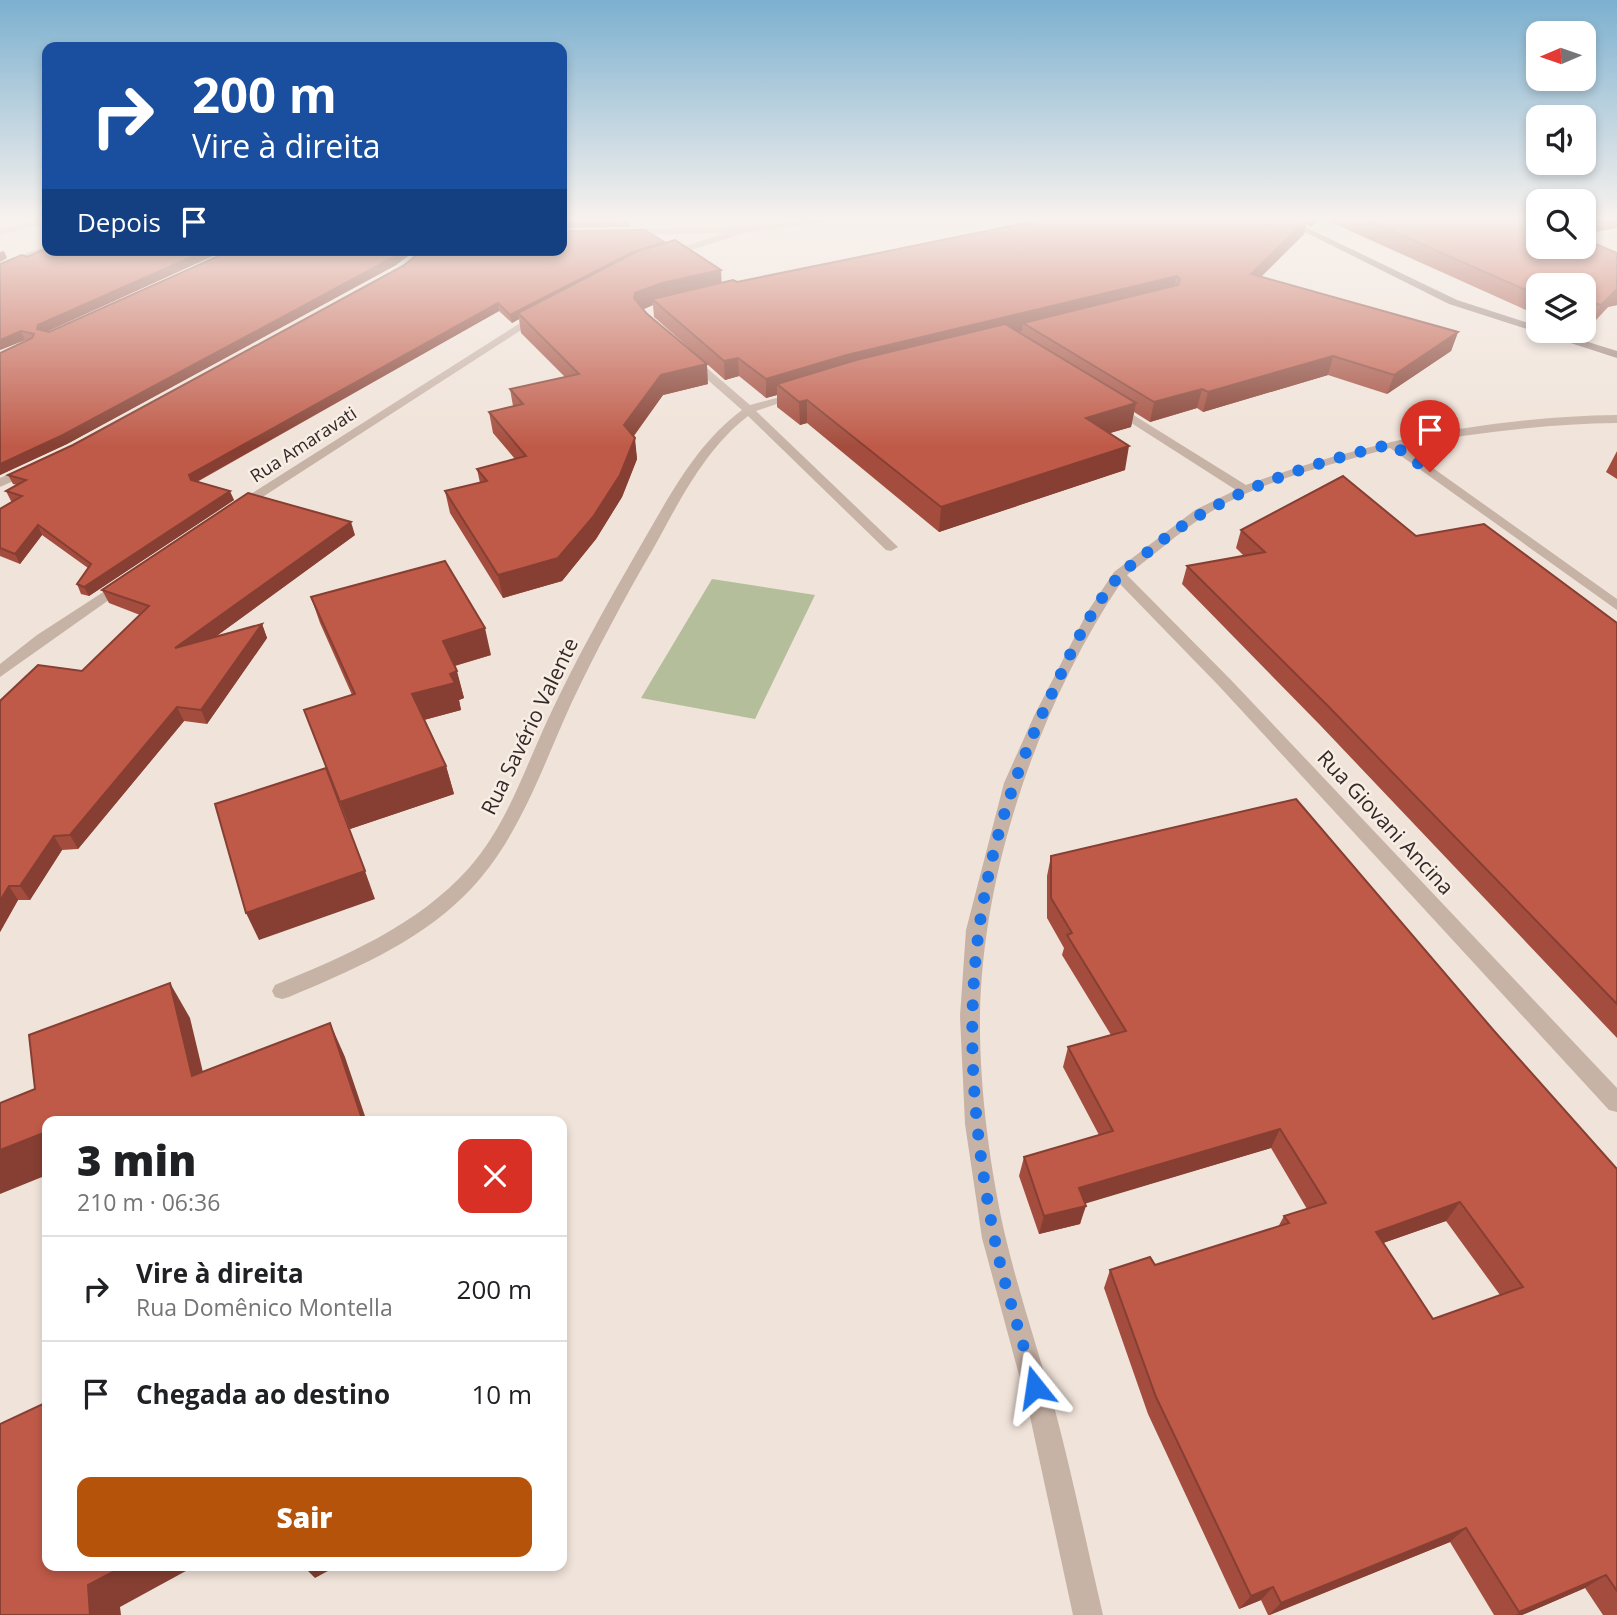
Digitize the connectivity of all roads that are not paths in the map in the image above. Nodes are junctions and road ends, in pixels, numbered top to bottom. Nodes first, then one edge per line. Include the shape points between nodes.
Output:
1 (1440, 295) edge
2 (553, 306) edge
3 (675, 346) edge
4 (1617, 355) edge
5 (816, 388) edge
6 (1108, 403) edge
7 (749, 410) junction
8 (1617, 419) edge
9 (1392, 444) junction
10 (48, 460) edge
11 (0, 483) edge
12 (1245, 490) junction
13 (220, 518) edge
14 (891, 547) dead end
15 (1119, 575) junction
16 (132, 577) edge
17 (1617, 606) edge
18 (0, 672) edge
19 (282, 991) dead end
20 (1617, 1103) edge
21 (1088, 1615) edge

1 - 4 main road
2 - 13 street, Rua Amaravati
3 - 7 street
5 - 7 street, Rua Savério Valente
6 - 12 street
7 - 14 street
7 - 19 street, Rua Savério Valente via 722,436 672,503 575,676 525,794 476,873 441,906 396,938
8 - 9 street via 1504,425
9 - 12 street
9 - 17 street
10 - 11 street
12 - 15 street via 1200,513
15 - 20 street, Rua Giovani Ancina
15 - 21 street via 1067,663 1013,783 976,930 970,1016 976,1124 994,1238 1042,1412
16 - 18 street

